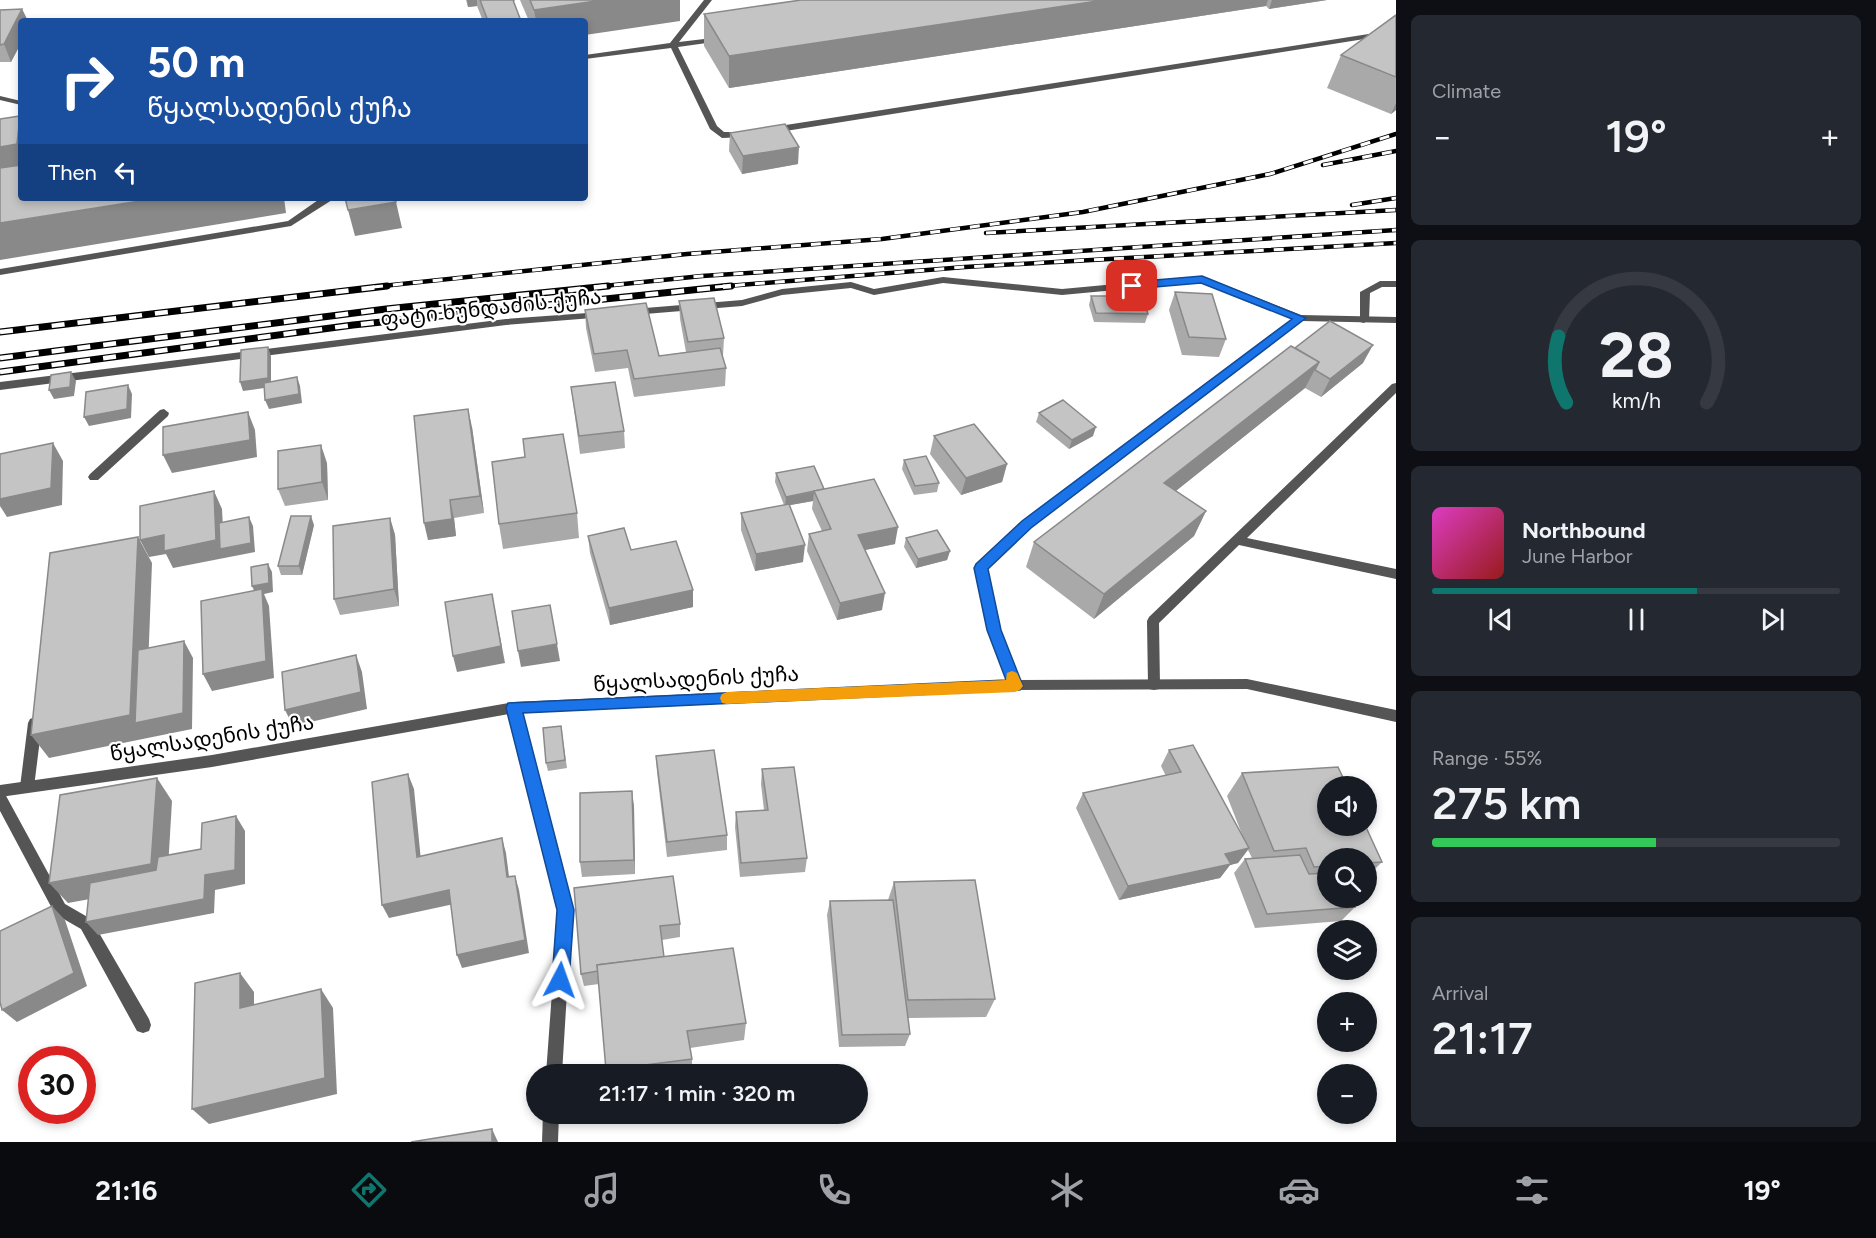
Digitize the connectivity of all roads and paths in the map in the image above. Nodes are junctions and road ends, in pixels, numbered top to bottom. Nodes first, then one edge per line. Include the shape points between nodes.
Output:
1 (708, 0) edge
2 (1396, 21) edge
3 (732, 37) edge
4 (673, 45) junction
5 (588, 57) edge
6 (0, 98) edge
7 (18, 102) edge
8 (325, 201) edge
9 (0, 272) edge
10 (1396, 284) edge
11 (624, 313) edge
12 (612, 314) edge
13 (1300, 318) junction
14 (1364, 320) junction
15 (1396, 320) edge
16 (0, 386) edge
17 (1396, 387) edge
18 (164, 413) dead end
19 (94, 477) dead end
20 (1235, 540) junction
21 (1396, 574) edge
22 (1154, 684) junction
23 (1015, 686) junction
24 (37, 708) edge
25 (514, 708) junction
26 (1396, 716) edge
27 (27, 787) junction
28 (0, 791) edge
29 (0, 798) edge
30 (143, 1025) dead end
31 (555, 1064) edge
32 (550, 1124) edge
33 (549, 1142) edge

1 - 4 street
2 - 4 street via 1377,35 736,136 722,135 713,127
3 - 4 street
4 - 5 street
6 - 7 street
8 - 9 street via 291,223
10 - 14 street via 1380,284 1365,292
11 - 13 street, ფატი ხუნდაძის ქუჩა via 742,303 782,292 850,285 874,292 943,280 1062,292 1202,279
12 - 16 street, ფატი ხუნდაძის ქუჩა via 506,322
13 - 14 street, ფატი ხუნდაძის ქუჩა
13 - 23 street via 1027,525 981,568 994,630
14 - 15 street, ფატი ხუნდაძის ქუჩა
17 - 20 street
18 - 19 street
20 - 21 street
20 - 22 street via 1153,621
22 - 23 street, წყალსადენის ქუჩა
22 - 26 street, წყალსადენის ქუჩა via 1247,684
23 - 25 street, წყალსადენის ქუჩა
24 - 27 street
25 - 27 street, წყალსადენის ქუჩა via 212,761
25 - 31 street via 565,910
27 - 28 street, წყალსადენის ქუჩა
29 - 30 street via 60,909 86,924
32 - 33 street

